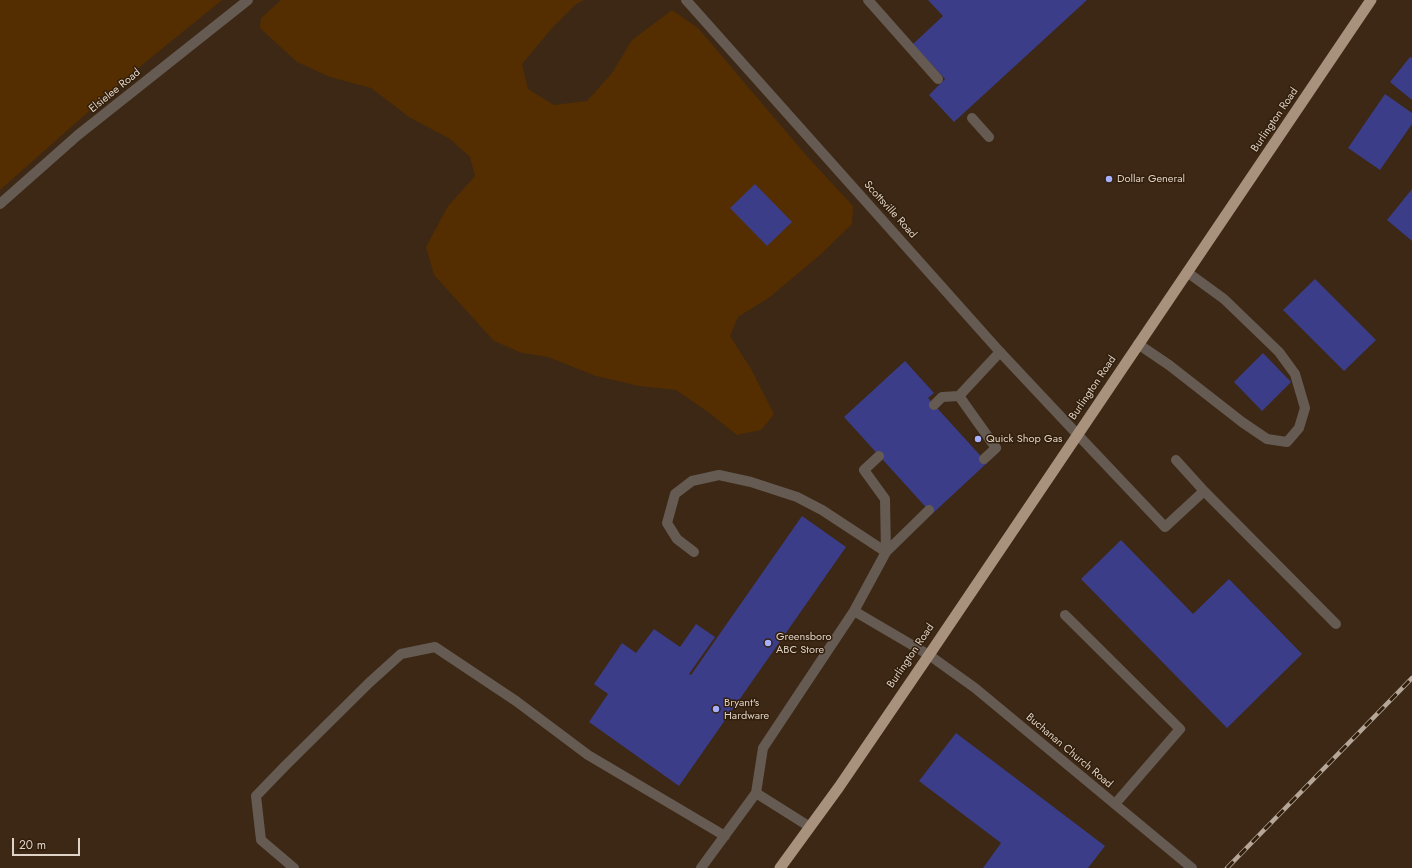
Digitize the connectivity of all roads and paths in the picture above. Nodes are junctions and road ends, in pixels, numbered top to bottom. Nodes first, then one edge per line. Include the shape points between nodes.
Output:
1 (248, 0) edge
2 (686, 0) edge
3 (868, 0) edge
4 (1371, 0) edge
5 (938, 79) dead end
6 (972, 118) dead end
7 (989, 137) dead end
8 (0, 204) edge
9 (1187, 272) junction
10 (1138, 344) junction
11 (1000, 352) junction
12 (959, 396) junction
13 (934, 405) dead end
14 (1078, 434) junction
15 (879, 456) dead end
16 (984, 459) dead end
17 (1176, 460) dead end
18 (1204, 491) junction
19 (929, 510) dead end
20 (694, 552) dead end
21 (886, 552) junction
22 (854, 611) junction
23 (1065, 615) dead end
24 (1336, 624) dead end
25 (929, 655) junction
26 (756, 793) junction
27 (1115, 804) junction
28 (810, 827) junction
29 (725, 836) junction
30 (294, 868) edge
31 (701, 868) edge
32 (780, 868) edge
33 (1192, 868) edge

1 - 8 street, Elsielee Road via 78,135
2 - 11 street, Scottsville Road
3 - 5 street
4 - 9 highway, Burlington Road
6 - 7 street
9 - 10 highway, Burlington Road
9 - 10 street via 1224,300 1279,352 1295,374 1305,408 1299,428 1287,442 1267,439
10 - 14 highway, Burlington Road
11 - 12 street
11 - 14 street, Scottsville Road
12 - 13 street via 942,397
12 - 16 street via 996,448
14 - 18 street, Scottsville Road via 1165,527
14 - 25 highway, Burlington Road
15 - 21 street via 864,470 885,499
17 - 18 street
18 - 24 street
19 - 21 street
20 - 21 street via 677,539 668,523 675,494 692,481 719,475 797,497 822,510
21 - 22 street
22 - 25 street, Buchanan Church Road
22 - 26 street via 763,748
23 - 27 street via 1180,729
25 - 27 street, Buchanan Church Road via 975,688
25 - 28 highway, Burlington Road
26 - 28 street
26 - 29 street
27 - 33 street, Buchanan Church Road
28 - 32 highway, Burlington Road
29 - 30 street via 588,756 516,701 435,647 401,654 256,796 262,840
29 - 31 street

